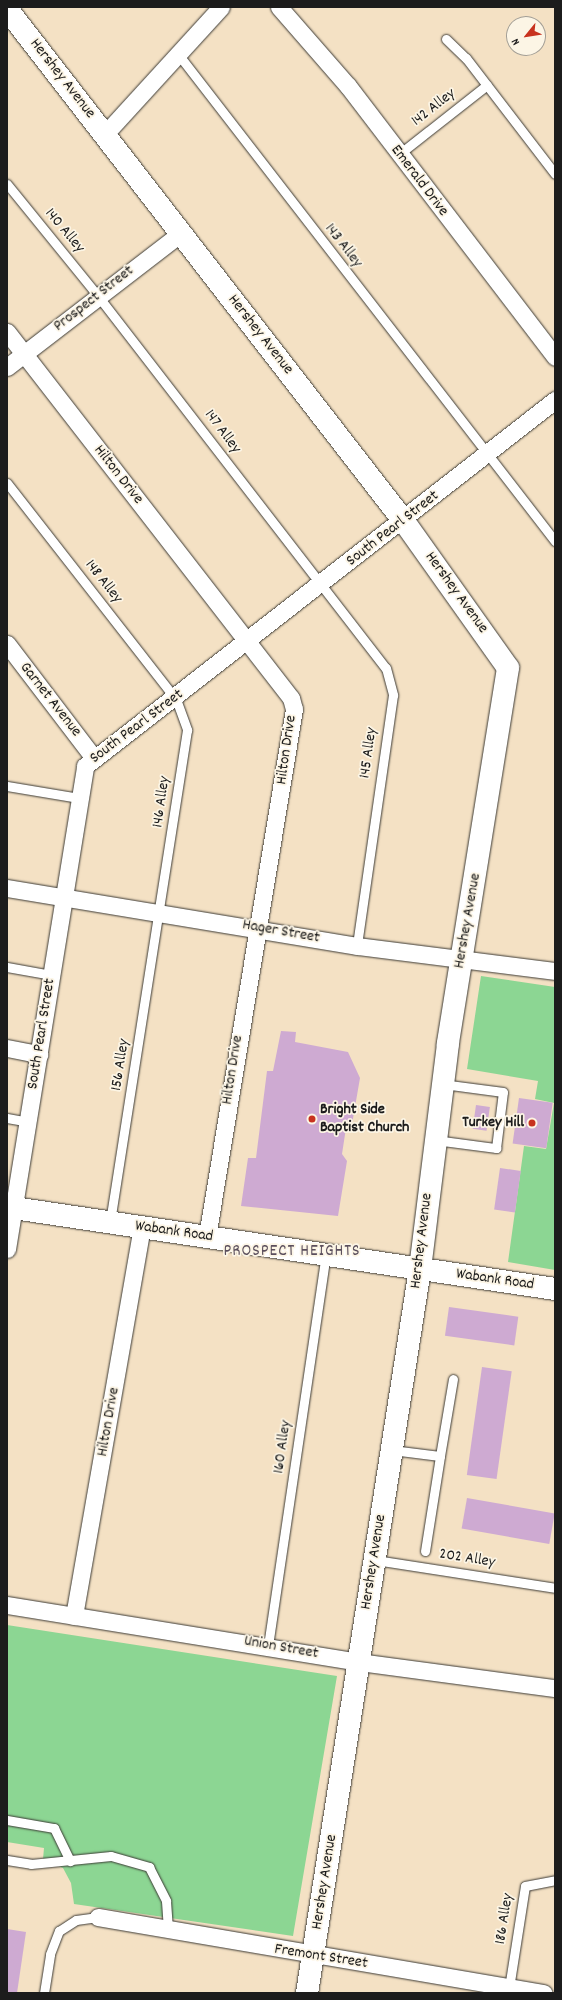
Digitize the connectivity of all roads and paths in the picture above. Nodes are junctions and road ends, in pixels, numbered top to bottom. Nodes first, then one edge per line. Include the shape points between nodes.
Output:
1 (222, 7) edge
2 (279, 7) edge
3 (7, 9) edge
4 (446, 39) dead end
5 (178, 54) junction
6 (487, 85) junction
7 (105, 134) junction
8 (398, 155) junction
9 (555, 174) edge
10 (7, 184) edge
11 (181, 233) junction
12 (98, 296) junction
13 (7, 332) edge
14 (24, 353) junction
15 (555, 357) edge
16 (7, 367) edge
17 (555, 400) edge
18 (488, 453) junction
19 (7, 483) edge
20 (403, 520) junction
21 (555, 541) edge
22 (322, 585) junction
23 (247, 643) junction
24 (7, 644) edge
25 (176, 699) junction
26 (93, 757) junction
27 (7, 786) edge
28 (79, 798) junction
29 (7, 888) edge
30 (65, 898) junction
31 (160, 911) junction
32 (257, 928) junction
33 (357, 946) junction
34 (462, 960) junction
35 (7, 967) edge
36 (555, 971) edge
37 (52, 975) junction
38 (7, 1048) edge
39 (39, 1054) junction
40 (442, 1084) junction
41 (7, 1118) edge
42 (29, 1122) junction
43 (435, 1140) junction
44 (11, 1207) edge
45 (110, 1223) junction
46 (142, 1227) junction
47 (206, 1236) junction
48 (7, 1249) edge
49 (326, 1253) junction
50 (420, 1269) junction
51 (555, 1289) edge
52 (453, 1379) dead end
53 (392, 1450) junction
54 (440, 1456) junction
55 (425, 1551) dead end
56 (375, 1560) junction
57 (555, 1588) edge
58 (7, 1605) edge
59 (74, 1616) junction
60 (268, 1646) junction
61 (359, 1662) junction
62 (554, 1684) edge
63 (7, 1820) edge
64 (7, 1860) edge
65 (70, 1861) junction
66 (555, 1880) edge
67 (98, 1917) joint
68 (168, 1929) junction
69 (313, 1956) junction
70 (509, 1988) junction
71 (44, 1993) edge
72 (307, 1993) edge
73 (544, 1993) edge

1 - 5 street
2 - 8 street, Emerald Drive via 328,62
3 - 7 main road, Hershey Avenue
4 - 6 lane
5 - 7 street
5 - 18 lane, 143 Alley
6 - 8 lane, 142 Alley
6 - 9 lane
7 - 11 main road, Hershey Avenue
8 - 15 street, Emerald Drive
10 - 12 lane, 140 Alley
11 - 12 street, Prospect Street
11 - 20 main road, Hershey Avenue
12 - 14 street, Prospect Street
12 - 22 lane, 147 Alley
13 - 14 street, Hilton Drive
14 - 16 street, Prospect Street
14 - 23 street, Hilton Drive
17 - 18 street, South Pearl Street
18 - 20 street, South Pearl Street
18 - 21 lane, 143 Alley
19 - 25 lane, 148 Alley
20 - 22 street, South Pearl Street
20 - 34 main road, Hershey Avenue via 508,668
22 - 23 street, South Pearl Street
22 - 33 lane, 145 Alley via 386,668 392,682
23 - 25 street, South Pearl Street
23 - 32 street, Hilton Drive via 291,698 294,709 266,892
24 - 26 street, Garnet Avenue
25 - 26 street, South Pearl Street
25 - 31 lane, 146 Alley via 187,730
26 - 28 street, South Pearl Street via 85,766
27 - 28 lane
28 - 30 street, South Pearl Street
29 - 30 street, Hager Street
30 - 31 street, Hager Street
30 - 37 street, South Pearl Street
31 - 32 street, Hager Street
31 - 45 lane, 156 Alley
32 - 33 street, Hager Street
32 - 47 street, Hilton Drive
33 - 34 street, Hager Street
34 - 36 street, Hager Street
34 - 40 main road, Hershey Avenue
35 - 37 lane
37 - 39 street, South Pearl Street
38 - 39 street
39 - 42 street, South Pearl Street
40 - 43 main road, Hershey Avenue
40 - 43 lane via 503,1092 496,1148
41 - 42 lane
42 - 44 street, South Pearl Street
43 - 50 main road, Hershey Avenue
44 - 45 main road, Wabank Road
44 - 48 street, South Pearl Street
45 - 46 main road, Wabank Road
46 - 47 main road, Wabank Road
46 - 59 street, Hilton Drive
47 - 49 main road, Wabank Road
49 - 50 main road, Wabank Road
49 - 60 lane, 160 Alley
50 - 51 main road, Wabank Road
50 - 53 main road, Hershey Avenue
52 - 54 lane
53 - 54 lane
53 - 56 main road, Hershey Avenue
54 - 55 lane
56 - 57 lane, 202 Alley
56 - 61 main road, Hershey Avenue
58 - 59 street, Union Street
59 - 60 street, Union Street
60 - 61 street, Union Street
61 - 62 street, Union Street
61 - 69 main road, Hershey Avenue
63 - 65 lane via 54,1828
64 - 65 lane via 31,1864
65 - 68 lane via 111,1856 149,1867 166,1901
66 - 70 lane, 186 Alley via 525,1886
67 - 68 street, Fremont Street
67 - 71 lane via 76,1920 59,1932 50,1954
68 - 69 street, Fremont Street
69 - 70 street, Fremont Street
69 - 72 main road, Hershey Avenue
70 - 73 street, Fremont Street

